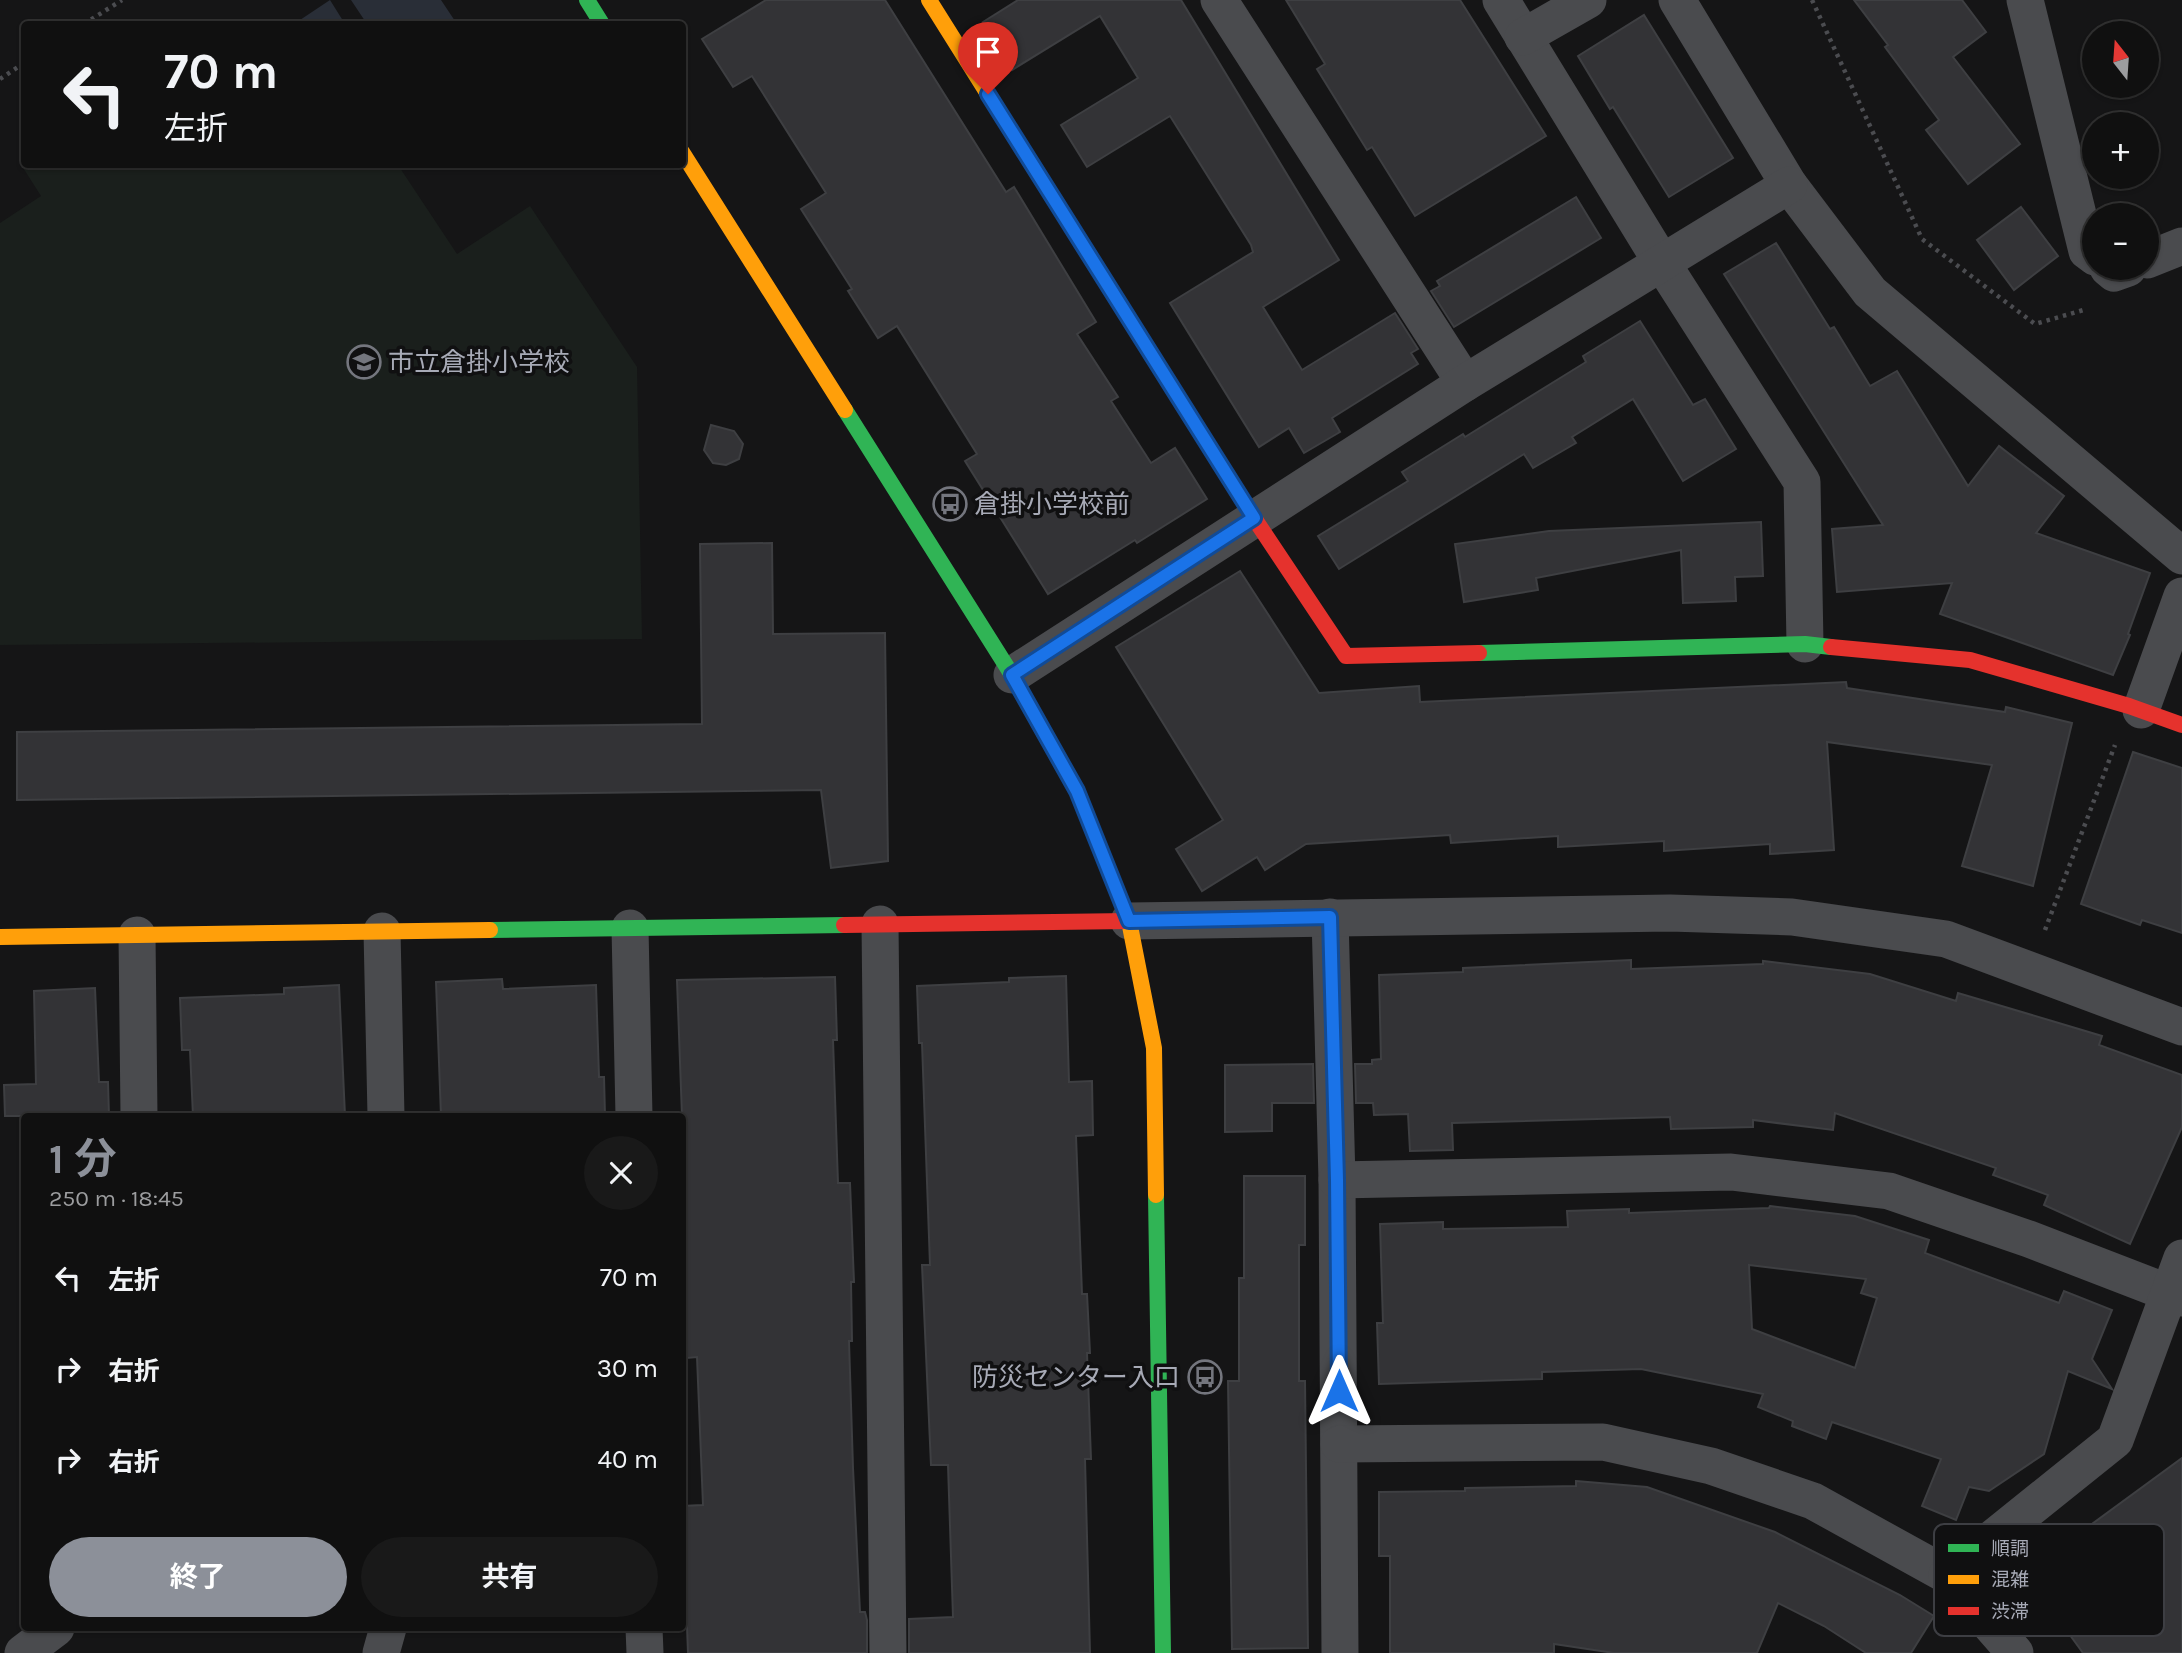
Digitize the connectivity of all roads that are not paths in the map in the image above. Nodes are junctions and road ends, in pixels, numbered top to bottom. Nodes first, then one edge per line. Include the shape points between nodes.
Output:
1 (587, 0) edge
2 (929, 0) edge
3 (1219, 0) edge
4 (1501, 0) edge
5 (1588, 0) edge
6 (1677, 0) edge
7 (2025, 0) edge
8 (600, 21) edge
9 (1523, 37) junction
10 (686, 158) edge
11 (1789, 185) junction
12 (2082, 231) edge
13 (2182, 246) edge
14 (2159, 255) edge
15 (1662, 263) junction
16 (1465, 383) junction
17 (1254, 518) junction
18 (2182, 556) edge
19 (2182, 596) edge
20 (1805, 645) junction
21 (1012, 675) junction
22 (2135, 708) junction
23 (2182, 725) edge
24 (1330, 917) junction
25 (1129, 921) junction
26 (880, 924) junction
27 (630, 928) junction
28 (382, 931) junction
29 (137, 935) junction
30 (0, 937) edge
31 (2182, 1027) edge
32 (139, 1113) edge
33 (386, 1113) edge
34 (634, 1113) edge
35 (1337, 1180) junction
36 (2182, 1258) edge
37 (2176, 1295) edge
38 (1339, 1444) junction
39 (2010, 1524) edge
40 (1934, 1568) edge
41 (52, 1631) edge
42 (387, 1631) edge
43 (645, 1631) edge
44 (2000, 1636) edge
45 (23, 1653) edge
46 (382, 1653) edge
47 (645, 1653) edge
48 (888, 1653) edge
49 (1163, 1653) edge
50 (1340, 1653) edge
51 (2015, 1653) edge

1 - 8 street
2 - 17 street
3 - 16 street
4 - 9 street
5 - 9 street
6 - 11 street
7 - 12 street
9 - 15 street
10 - 21 street
11 - 15 street
11 - 18 street via 1870,292
13 - 14 street
15 - 16 street
15 - 20 street via 1802,482
16 - 17 street
17 - 20 street via 1346,656
17 - 21 street
19 - 22 street
20 - 22 street via 1970,660
21 - 25 street via 1077,791
22 - 23 street
24 - 25 street
24 - 31 street via 1670,913 1792,917 1946,939
24 - 35 street
25 - 26 street
25 - 49 street via 1154,1048
26 - 27 street
26 - 48 street
27 - 28 street
27 - 34 street
28 - 29 street
28 - 33 street
29 - 30 street
29 - 32 street
35 - 37 street via 1731,1172 1889,1191
35 - 38 street
36 - 37 street
37 - 39 street via 2115,1440
38 - 40 street via 1603,1442 1712,1466 1813,1501
38 - 50 street
41 - 45 street
42 - 46 street
43 - 47 street
44 - 51 street

